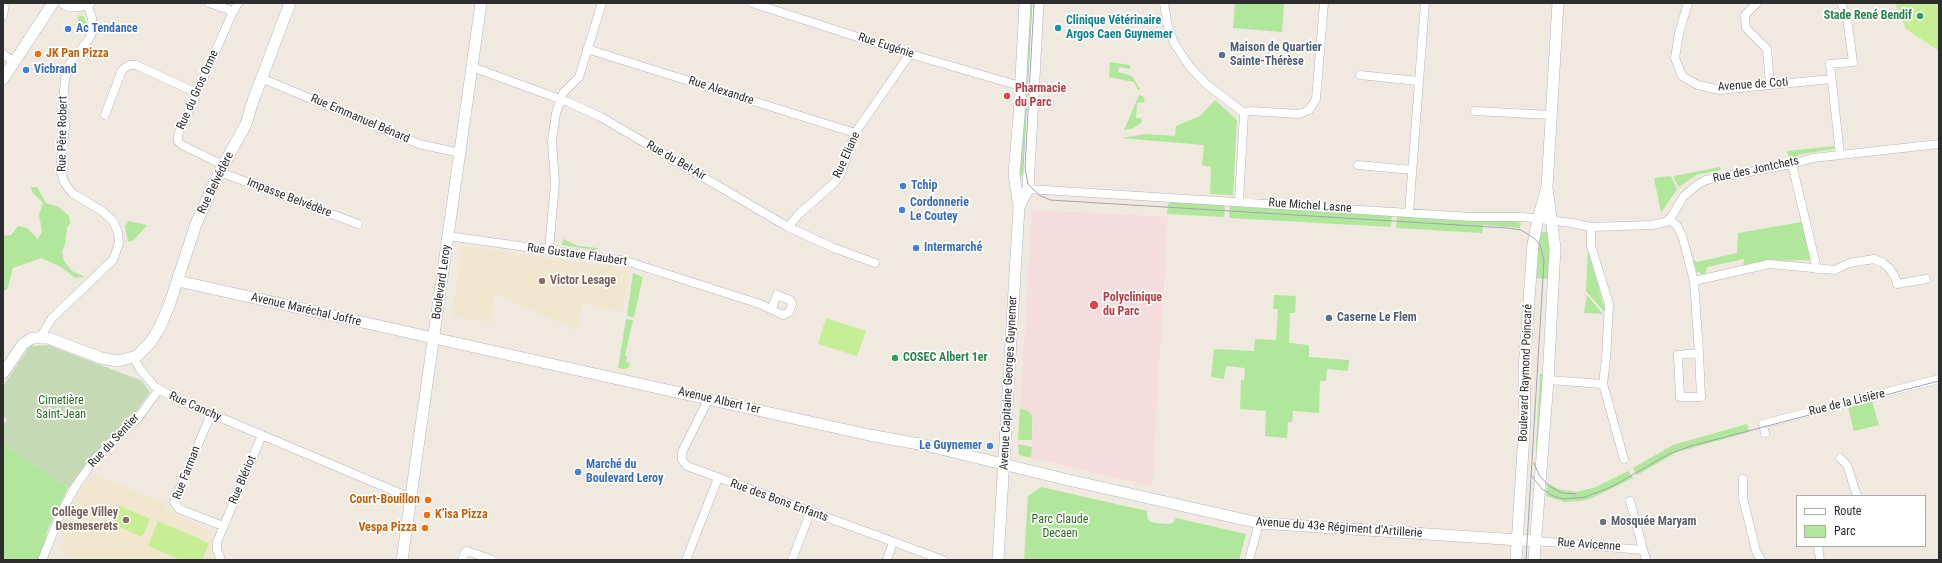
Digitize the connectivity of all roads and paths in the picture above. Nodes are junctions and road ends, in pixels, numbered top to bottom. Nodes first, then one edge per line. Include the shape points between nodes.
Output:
1 (5, 3) edge
2 (53, 3) edge
3 (64, 3) edge
4 (209, 3) edge
5 (238, 3) edge
6 (290, 3) edge
7 (481, 3) edge
8 (602, 3) edge
9 (752, 3) edge
10 (1024, 3) edge
11 (1038, 3) edge
12 (1164, 3) edge
13 (1324, 3) edge
14 (1425, 3) edge
15 (1551, 3) edge
16 (1558, 3) edge
17 (1688, 3) edge
18 (1758, 3) edge
19 (1841, 3) edge
20 (88, 4) edge
21 (232, 14) junction
22 (3, 15) edge
23 (587, 48) junction
24 (3, 54) edge
25 (910, 54) junction
26 (14, 62) junction
27 (472, 67) junction
28 (1360, 75) dead end
29 (261, 78) junction
30 (3, 79) edge
31 (1832, 79) junction
32 (1418, 81) junction
33 (1770, 85) junction
34 (1020, 86) junction
35 (197, 93) junction
36 (561, 99) junction
37 (1475, 111) dead end
38 (1244, 113) junction
39 (105, 115) dead end
40 (1551, 115) junction
41 (856, 133) junction
42 (1939, 144) edge
43 (460, 153) junction
44 (1840, 154) junction
45 (1792, 164) junction
46 (1358, 165) dead end
47 (222, 168) junction
48 (1412, 170) junction
49 (1547, 187) junction
50 (1028, 189) junction
51 (1239, 201) junction
52 (1019, 207) junction
53 (1409, 213) junction
54 (1538, 219) junction
55 (1670, 219) junction
56 (1552, 220) junction
57 (358, 224) dead end
58 (788, 227) junction
59 (1591, 227) junction
60 (448, 236) junction
61 (549, 250) junction
62 (875, 263) dead end
63 (1817, 269) junction
64 (1926, 278) dead end
65 (178, 281) junction
66 (1694, 281) junction
67 (772, 308) dead end
68 (41, 336) junction
69 (434, 338) junction
70 (1699, 353) junction
71 (134, 358) junction
72 (3, 373) edge
73 (1939, 379) edge
74 (1548, 380) junction
75 (1603, 384) junction
76 (159, 389) junction
77 (709, 398) junction
78 (211, 414) junction
79 (1765, 433) dead end
80 (262, 435) junction
81 (1840, 458) dead end
82 (1624, 459) dead end
83 (1004, 464) junction
84 (718, 478) junction
85 (1744, 479) dead end
86 (1857, 495) edge
87 (411, 498) junction
88 (1630, 501) dead end
89 (810, 512) junction
90 (1259, 523) junction
91 (223, 526) junction
92 (1517, 541) junction
93 (894, 542) junction
94 (1535, 542) junction
95 (1818, 547) edge
96 (1644, 550) junction
97 (42, 560) edge
98 (221, 560) edge
99 (402, 560) edge
100 (462, 560) edge
101 (493, 560) edge
102 (686, 560) edge
103 (792, 560) edge
104 (886, 560) edge
105 (943, 560) edge
106 (998, 560) edge
107 (1249, 560) edge
108 (1516, 560) edge
109 (1534, 560) edge
110 (1646, 560) edge
111 (1761, 560) edge
112 (1820, 560) edge

1 - 22 street
2 - 26 street
3 - 20 street via 70,6
4 - 21 street via 230,10
5 - 21 street, Rue du Gros Orme
6 - 29 street, Rue Belvédère
7 - 27 street, Boulevard Leroy
8 - 23 street
9 - 25 street, Rue Eugénie
10 - 34 street, Avenue Capitaine Georges Guynemer
11 - 50 street, Avenue Capitaine Georges Guynemer
12 - 38 street via 1174,43 1190,67 1206,84
13 - 38 street via 1316,99 1313,105 1309,110 1299,114 1251,111
14 - 32 street
15 - 16 street, Boulevard Raymond Poincaré
16 - 40 street, Boulevard Raymond Poincaré
17 - 33 street, Avenue de Coti via 1675,58 1682,76 1698,85 1720,90
18 - 33 street via 1746,15 1746,28 1767,49
19 - 31 street via 1847,18 1853,62 1830,64
20 - 68 street, Rue Père Robert via 93,32 70,63 65,79 60,168 64,182 72,193 109,215 114,221 119,243 113,260 52,318
21 - 35 street, Rue du Gros Orme
23 - 36 street via 579,77
23 - 41 street, Rue Alexandre
24 - 26 street
25 - 34 street, Rue Eugénie
25 - 41 street, Rue Eliane
26 - 30 street
27 - 36 street, Rue du Bel-Air
27 - 43 street, Boulevard Leroy
28 - 32 street
29 - 43 street, Rue Emmanuel Bénard via 419,144
29 - 47 street, Rue Belvédère via 246,124
31 - 33 street, Avenue de Coti
31 - 44 street
32 - 48 street
34 - 52 street, Avenue Capitaine Georges Guynemer via 1014,174
35 - 39 street via 136,65 129,65 122,70
35 - 47 street, Rue du Gros Orme via 178,135 178,141 182,146
36 - 58 street, Rue du Bel-Air via 621,129
36 - 61 street via 552,140 554,183
37 - 40 street
38 - 51 street
40 - 49 street, Boulevard Raymond Poincaré
41 - 58 street, Rue Eliane via 840,176
42 - 44 street, Rue des Jontchets
43 - 60 street, Boulevard Leroy
44 - 45 street, Rue des Jontchets
45 - 55 street, Rue des Jontchets via 1706,180 1683,197
45 - 63 street
46 - 48 street
47 - 57 street, Impasse Belvédère
47 - 65 street, Rue Belvédère via 190,239
48 - 53 street
49 - 54 street, Boulevard Raymond Poincaré
49 - 56 street, Boulevard Raymond Poincaré
50 - 51 street, Rue Michel Lasne
50 - 52 street, Avenue Capitaine Georges Guynemer
51 - 53 street, Rue Michel Lasne
52 - 83 street, Avenue Capitaine Georges Guynemer
53 - 54 street, Rue Michel Lasne
54 - 56 street, Rue Michel Lasne
54 - 92 street, Boulevard Raymond Poincaré via 1533,244 1524,370 1525,418
55 - 59 street via 1658,224
55 - 66 street via 1682,235
56 - 59 street, Rue Michel Lasne
56 - 74 street, Boulevard Raymond Poincaré via 1555,248
58 - 62 street, Rue du Bel-Air
59 - 75 street via 1591,246 1609,304
60 - 61 street, Rue Gustave Flaubert
60 - 69 street, Boulevard Leroy
61 - 67 street, Rue Gustave Flaubert via 626,261
63 - 64 street via 1835,270 1849,262 1874,259 1889,268 1897,284
63 - 66 street via 1769,264
65 - 69 street, Avenue Maréchal Joffre
65 - 71 street, Rue Belvédère via 158,331 143,351
66 - 70 street
68 - 71 street via 110,360
68 - 72 street via 23,344
69 - 77 street, Avenue Albert 1er
69 - 87 street, Boulevard Leroy
70 - 70 street via 1678,354 1680,397 1701,397
71 - 76 street, Rue Canchy via 140,370
73 - 79 street, Rue de la Lisière via 1763,424
74 - 75 street
74 - 94 street, Boulevard Raymond Poincaré
75 - 82 street
76 - 78 street, Rue Canchy
76 - 97 street, Rue du Sentier via 138,418 94,460 75,487 61,513
77 - 83 street, Avenue Albert 1er
77 - 84 street, Rue des Bons Enfants via 681,456 687,466
78 - 80 street, Rue Canchy
78 - 91 street, Rue Farman via 174,502 178,510
80 - 87 street, Rue Canchy
80 - 91 street, Rue Blériot
81 - 86 street via 1847,465
83 - 90 street, Avenue du 43e Régiment d'Artillerie
83 - 106 street, Avenue Capitaine Georges Guynemer
84 - 89 street, Rue des Bons Enfants
84 - 102 street
85 - 111 street via 1743,498 1756,551
87 - 99 street, Boulevard Leroy
88 - 96 street
89 - 93 street, Rue des Bons Enfants
89 - 103 street
90 - 92 street, Avenue du 43e Régiment d'Artillerie
90 - 107 street
91 - 98 street, Rue Blériot via 217,542
92 - 94 street, Avenue du 43e Régiment d'Artillerie
92 - 108 street, Boulevard Raymond Poincaré
93 - 104 street
93 - 105 street, Rue des Bons Enfants
94 - 96 street, Rue Avicenne
94 - 109 street, Boulevard Raymond Poincaré
95 - 112 street
96 - 110 street
100 - 101 street via 467,551

